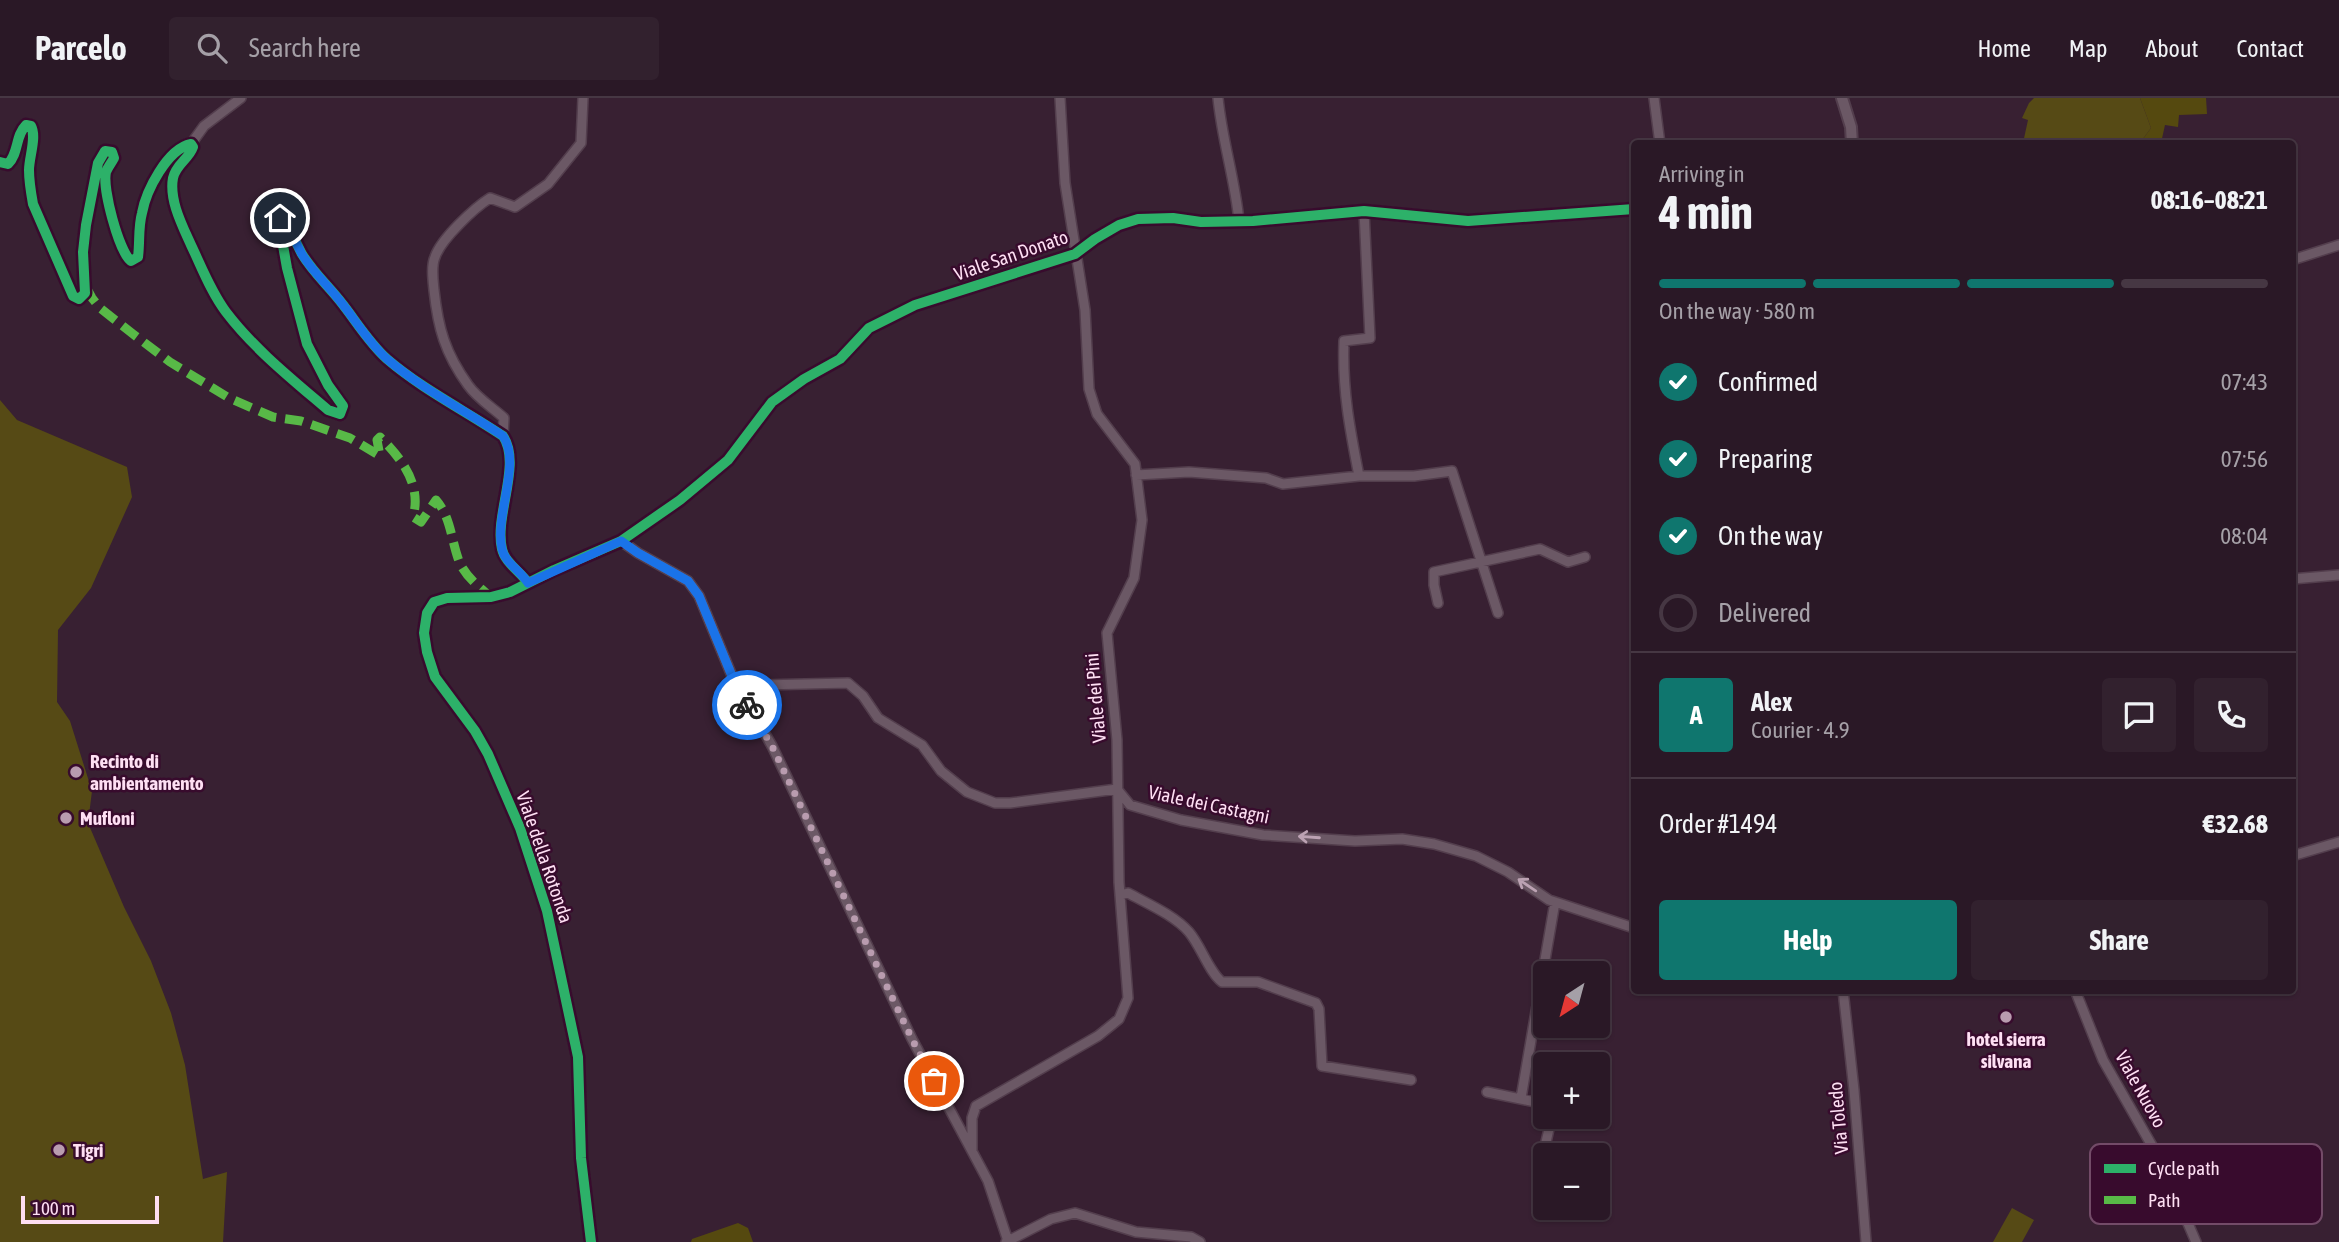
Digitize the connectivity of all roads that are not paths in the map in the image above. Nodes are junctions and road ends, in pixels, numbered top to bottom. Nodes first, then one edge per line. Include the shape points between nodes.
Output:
1 (241, 98) edge
2 (583, 98) edge
3 (1060, 98) edge
4 (1218, 98) edge
5 (1654, 98) edge
6 (1842, 98) edge
7 (1659, 140) edge
8 (1852, 140) edge
9 (191, 144) junction
10 (0, 162) edge
11 (1631, 209) edge
12 (1364, 211) junction
13 (1239, 221) junction
14 (2339, 245) edge
15 (1076, 254) junction
16 (2296, 259) edge
17 (503, 436) junction
18 (1136, 475) junction
19 (1359, 476) junction
20 (621, 541) junction
21 (1585, 557) dead end
22 (1481, 562) junction
23 (2339, 575) edge
24 (2296, 579) edge
25 (528, 583) junction
26 (1438, 603) dead end
27 (1498, 612) dead end
28 (732, 676) junction
29 (1117, 789) junction
30 (2339, 842) edge
31 (2296, 855) edge
32 (1120, 895) junction
33 (1555, 902) junction
34 (1631, 927) edge
35 (1843, 994) edge
36 (2077, 994) edge
37 (1411, 1080) dead end
38 (1487, 1092) dead end
39 (1521, 1098) junction
40 (1533, 1101) edge
41 (2151, 1144) edge
42 (972, 1151) junction
43 (2188, 1224) edge
44 (1007, 1241) edge
45 (592, 1242) edge
46 (1200, 1242) edge
47 (1866, 1242) edge
48 (2196, 1242) edge

1 - 9 street via 204,126
2 - 17 street via 581,143 548,184 515,207 490,198 476,206 435,257 437,323 446,349 469,388 504,418
3 - 15 street, Viale dei Pini via 1065,183
4 - 13 street
5 - 7 street
6 - 8 street
9 - 10 street via 166,163 152,185 142,212 138,257 131,261 124,254 108,198 106,173 114,158 112,152 105,151 90,201 83,252 85,293 79,299 73,296 33,204 31,126 22,130 14,158
9 - 17 street via 191,153 176,168 173,179 180,220 217,298 264,352 328,410 343,411 307,344 281,238 280,218 287,213 302,257 365,337 414,380
11 - 12 street, Viale San Donato via 1468,221
12 - 13 street, Viale San Donato
12 - 19 street via 1370,338 1344,341 1343,367
13 - 15 street, Viale San Donato via 1138,219 1111,229
14 - 16 street
15 - 18 street, Viale dei Pini via 1088,388 1097,414 1135,464
15 - 20 street, Viale San Donato via 915,305 869,328 840,359 772,402 728,460
17 - 25 street via 510,455 502,549
18 - 19 street via 1189,472 1266,478 1283,484
18 - 29 street, Viale dei Pini via 1142,520 1134,578 1107,633
19 - 22 street via 1452,471
20 - 25 street, Viale San Donato
20 - 28 street via 688,581 699,596
21 - 22 street via 1567,562 1540,549
22 - 26 street via 1434,572
22 - 27 street
23 - 24 street
25 - 45 street, Viale della Rotonda via 491,597 434,602 424,633 436,677 488,754 520,828 547,912 578,1057 581,1158
28 - 29 street via 758,685 848,683 878,718 922,745 941,771 976,798 1010,803
28 - 42 street via 772,746 912,1039
29 - 32 street, Viale dei Pini
33 -> 29 street, Viale dei Castagni via 1476,856 1434,844 1263,835 1130,805
30 - 31 street
32 - 37 street via 1128,893 1186,928 1222,982 1258,982 1316,1003 1322,1066
32 - 42 street, Viale dei Pini via 1128,998 1119,1019 1098,1036 976,1106
33 - 34 street, Viale dei Castagni
33 - 39 street
35 - 47 street, Via Toledo
36 - 41 street, Viale Nuovo via 2104,1060
38 - 39 street
39 - 40 street
42 - 44 street via 988,1181
43 - 48 street, Viale Nuovo
44 - 46 street via 1051,1219 1076,1213 1136,1232 1191,1237

